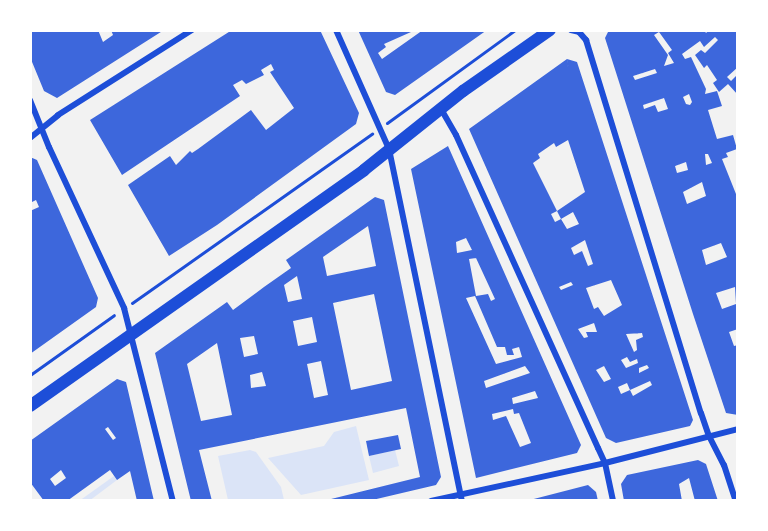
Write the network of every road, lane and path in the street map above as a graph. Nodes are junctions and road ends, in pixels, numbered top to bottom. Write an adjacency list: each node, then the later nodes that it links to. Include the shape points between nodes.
1 (192, 30): 8 (street)
2 (336, 30): 9 (street)
3 (515, 30): 9 (path)
4 (550, 30): 7 (main road)
5 (571, 30): 17 (street, via 586,40)
6 (30, 100): 8 (street)
7 (441, 109): 11 (main road); 18 (street)
8 (41, 128): 10 (street); 12 (street)
9 (380, 128): 11 (street); 12 (path)
10 (30, 138)
11 (389, 149): 13 (main road); 19 (street)
12 (124, 308): 13 (street); 14 (path)
13 (132, 333): 15 (main road); 20 (street)
14 (30, 375)
15 (30, 406)
16 (738, 429): 17 (street)
17 (709, 436): 18 (street); 23 (street)
18 (604, 463): 19 (street); 22 (street)
19 (461, 497): 21 (street)
20 (172, 501)
21 (431, 501)
22 (613, 501)
23 (736, 501)

